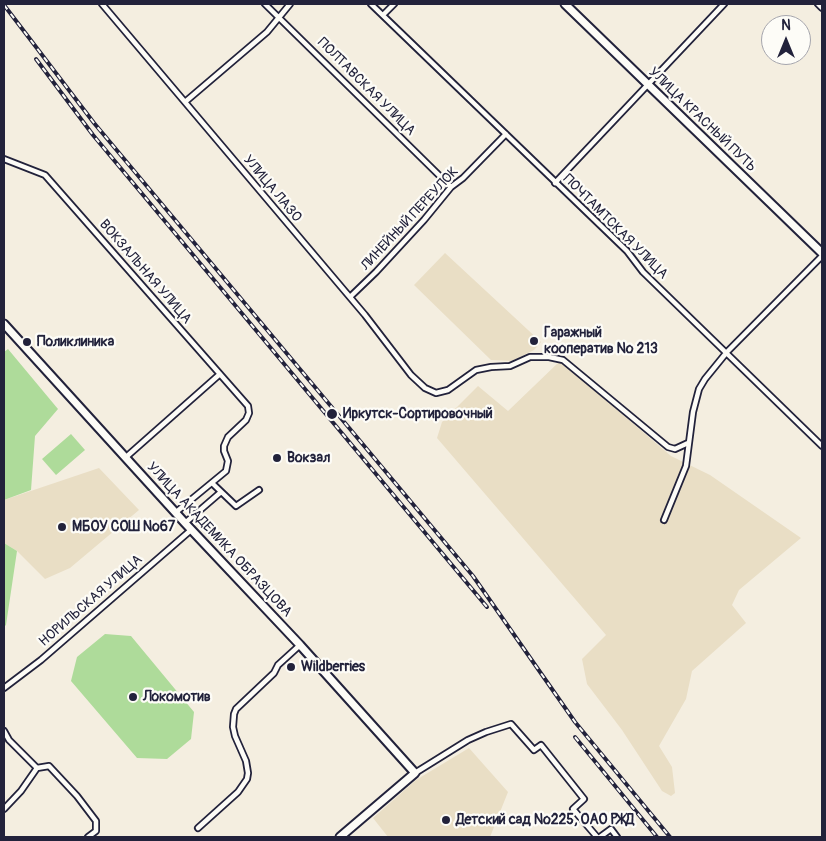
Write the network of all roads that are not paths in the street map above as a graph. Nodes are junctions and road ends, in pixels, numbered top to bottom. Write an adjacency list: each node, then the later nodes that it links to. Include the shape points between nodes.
1 (102, 4): 13 (street, УЛИЦА ЛАЗО)
2 (264, 4): 11 (street, ПОЛТАВСКАЯ УЛИЦА)
3 (290, 4): 11 (street)
4 (371, 4): 10 (street, ПОЧТАМТСКАЯ УЛИЦА)
5 (394, 4): 10 (street)
6 (564, 4): 12 (street, УЛИЦА КРАСНЫЙ ПУТЬ)
7 (724, 4): 12 (street)
8 (818, 4): 9 (street)
9 (822, 8)
10 (383, 16): 14 (street, ПОЧТАМТСКАЯ УЛИЦА)
11 (278, 17): 13 (street, via 267,32); 17 (street, ПОЛТАВСКАЯ УЛИЦА)
12 (647, 84): 16 (street); 18 (street, УЛИЦА КРАСНЫЙ ПУТЬ)
13 (185, 102): 19 (street, УЛИЦА ЛАЗО)
14 (506, 134): 16 (street, ПОЧТАМТСКАЯ УЛИЦА); 17 (street, ЛИНЕЙНЫЙ ПЕРЕУЛОК)
15 (4, 159): 22 (street, ВОКЗАЛЬНАЯ УЛИЦА, via 44,175)
16 (555, 183): 21 (street, ПОЧТАМТСКАЯ УЛИЦА, via 627,250 643,272)
17 (451, 187): 19 (street, ЛИНЕЙНЫЙ ПЕРЕУЛОК)
18 (822, 254): 21 (street)
19 (350, 297): 23 (street, УЛИЦА ЛАЗО, via 410,375 436,393 448,390 476,370 510,366 530,357 549,357 563,360 668,447 675,449)
20 (4, 324): 25 (street, УЛИЦА АКАДЕМИКА ОБРАЗЦОВА)
21 (727, 352): 23 (street, via 699,389); 24 (street, ПОЧТАМТСКАЯ УЛИЦА)
22 (220, 374): 25 (street); 26 (street, ВОКЗАЛЬНАЯ УЛИЦА, via 248,406 249,413 228,437 224,446 228,461 226,472)
23 (688, 443): 30 (street, via 686,466)
24 (821, 443)
25 (125, 458): 29 (street, УЛИЦА АКАДЕМИКА ОБРАЗЦОВА)
26 (212, 483): 28 (street); 29 (street)
27 (259, 490): 28 (street, via 236,506)
28 (221, 492): 31 (street)
29 (175, 513): 31 (street, УЛИЦА АКАДЕМИКА ОБРАЗЦОВА)
30 (664, 520)
31 (185, 524): 32 (street, УЛИЦА АКАДЕМИКА ОБРАЗЦОВА)
32 (191, 530): 33 (street, УЛИЦА АКАДЕМИКА ОБРАЗЦОВА); 34 (street, НОРИЛЬСКАЯ УЛИЦА)
33 (300, 645): 37 (street, УЛИЦА АКАДЕМИКА ОБРАЗЦОВА); 39 (street, via 236,709 233,727 246,761 247,779 238,792)
34 (4, 688)
35 (4, 731): 36 (street)
36 (37, 768): 38 (street); 40 (street, via 49,766 82,802 96,821 96,831)
37 (416, 773): 41 (street); 42 (street, via 468,740 511,724 534,750 541,745 584,799 573,809)
38 (4, 808)
39 (198, 828)
40 (88, 837)
41 (340, 837)
42 (598, 837): 43 (street, via 610,829)
43 (617, 837)

